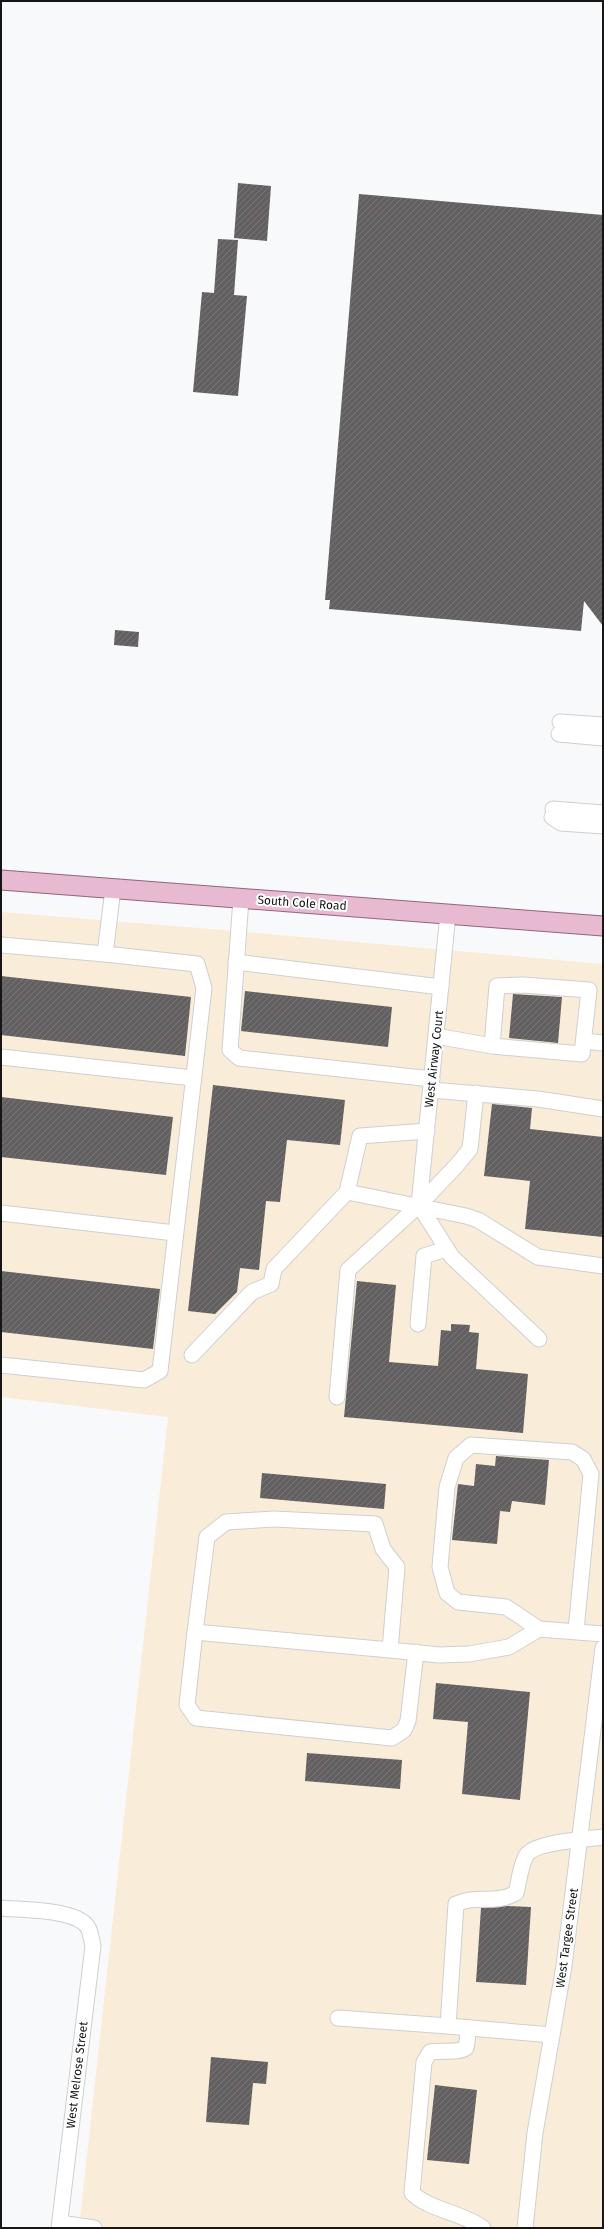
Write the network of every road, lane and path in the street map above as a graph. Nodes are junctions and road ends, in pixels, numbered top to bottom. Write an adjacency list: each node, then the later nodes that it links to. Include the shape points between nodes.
1 (603, 725): 2 (street, via 559,728)
2 (603, 738)
3 (603, 813): 4 (street, via 553,813 561,823)
4 (603, 826)
5 (1, 880): 6 (main road, South Cole Road)
6 (113, 889): 7 (main road, South Cole Road); 11 (street)
7 (241, 899): 8 (main road, South Cole Road); 12 (street)
8 (448, 914): 9 (main road, South Cole Road); 13 (street, West Airway Court)
9 (603, 926)
10 (1, 945): 11 (street)
11 (105, 954): 20 (street, via 197,964 204,988)
12 (236, 962): 13 (street); 21 (street, via 230,1050 239,1058)
13 (441, 987): 15 (street, West Airway Court)
14 (596, 990): 16 (street); 18 (street, via 523,985 497,986)
15 (436, 1036): 18 (street); 21 (street, West Airway Court)
16 (584, 1041): 17 (street); 18 (street, via 582,1054)
17 (603, 1042)
18 (492, 1046)
19 (1, 1057): 20 (street)
20 (192, 1078): 28 (street)
21 (431, 1085): 22 (street); 24 (street, West Airway Court)
22 (476, 1093): 23 (street); 26 (street, via 470,1149)
23 (603, 1109)
24 (426, 1131): 25 (street, via 360,1136); 26 (street, West Airway Court)
25 (347, 1192): 26 (street); 33 (street, via 274,1269 271,1284 252,1292)
26 (419, 1205): 29 (street); 30 (street, via 478,1220 538,1257); 35 (street, via 348,1270)
27 (1, 1213): 28 (street)
28 (175, 1233): 34 (street, via 160,1371 144,1380)
29 (446, 1249): 31 (street, via 424,1256); 32 (street)
30 (603, 1266)
31 (418, 1324)
32 (539, 1339)
33 (192, 1355)
34 (1, 1365)
35 (336, 1397)
36 (539, 1629): 38 (street); 38 (street, via 506,1607 458,1602 446,1593 440,1567 447,1487 456,1458 471,1445 572,1452 583,1459 591,1474); 42 (street, via 509,1647 469,1654)
37 (194, 1632): 41 (street); 41 (street, via 206,1537 226,1522 274,1519 375,1524 383,1548 397,1567); 42 (street, via 187,1705 196,1718 392,1738 404,1730 408,1721)
38 (576, 1632): 39 (street)
39 (603, 1634)
40 (603, 1648): 44 (street, West Targee Street)
41 (390, 1650): 42 (street)
42 (416, 1652)
43 (603, 1837): 44 (street)
44 (581, 1840): 47 (street, via 533,1849 526,1856 516,1893 504,1900 466,1899 456,1904); 49 (street, West Targee Street)
45 (1, 1908): 50 (street, West Melrose Street, via 63,1914 84,1923 91,1934 93,1946)
46 (338, 2018): 47 (street)
47 (448, 2026): 48 (street)
48 (469, 2028): 49 (street); 52 (street, via 466,2048 460,2051 430,2052 424,2062 412,2193 421,2202)
49 (552, 2035): 53 (street, West Targee Street, via 535,2133)
50 (60, 2226): 51 (street)
51 (94, 2228)
52 (483, 2228)
53 (525, 2228)

